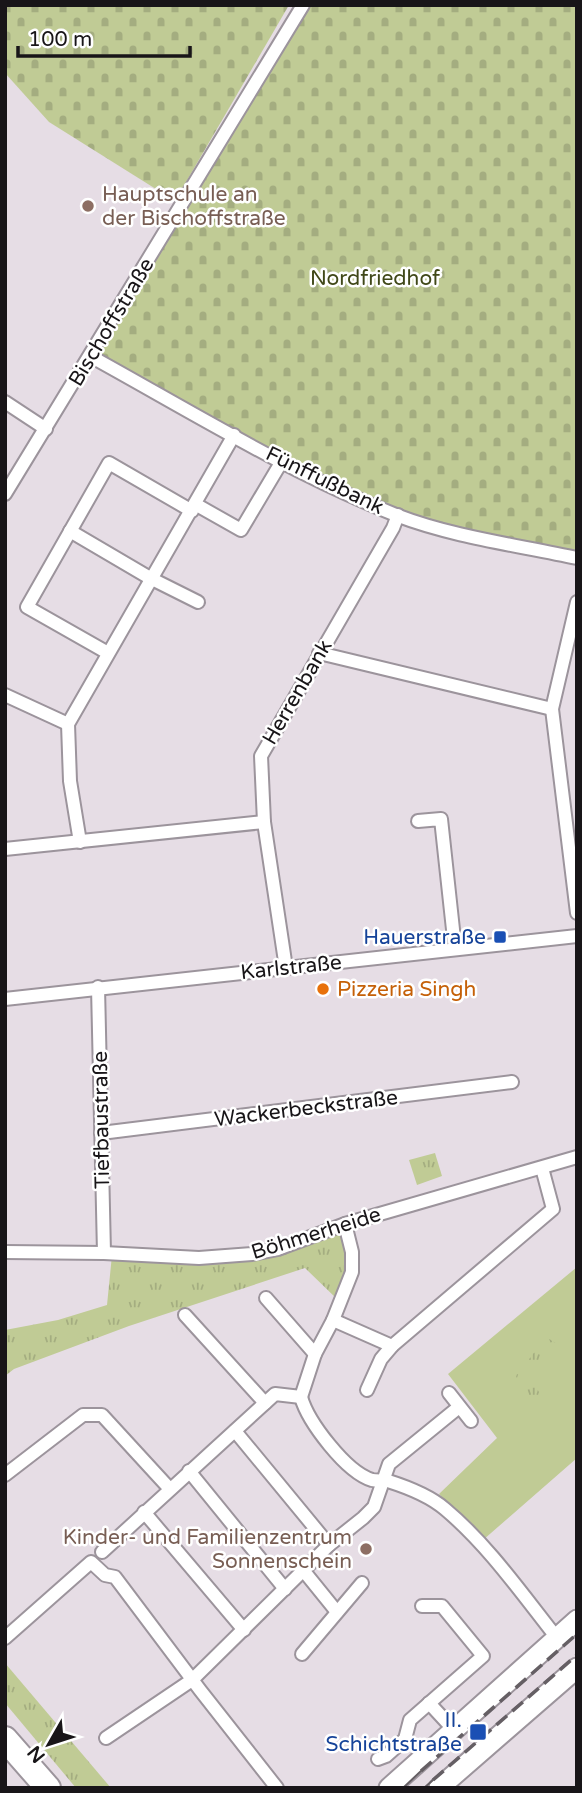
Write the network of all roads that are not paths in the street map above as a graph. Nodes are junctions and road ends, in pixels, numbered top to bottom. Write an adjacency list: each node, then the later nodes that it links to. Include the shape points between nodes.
1 (303, 5): 2 (street, Bischoffstraße)
2 (90, 356): 4 (street, Bischoffstraße); 5 (street, Fünffußbank)
3 (5, 401): 4 (street)
4 (47, 429): 7 (street, Bischoffstraße)
5 (234, 435): 6 (street, Fünffußbank); 8 (street)
6 (282, 461): 8 (street, via 241,530); 9 (street, Fünffußbank)
7 (5, 494)
8 (194, 507): 10 (street, via 109,463); 12 (street)
9 (398, 516): 11 (street, Fünffußbank); 16 (street, Herrenbank)
10 (70, 531): 12 (street); 15 (street, via 27,607)
11 (577, 558)
12 (150, 578): 13 (street); 15 (street)
13 (198, 601)
14 (577, 602): 18 (street)
15 (108, 653): 19 (street)
16 (319, 653): 18 (street); 21 (street, Herrenbank, via 261,756)
17 (5, 695): 19 (street)
18 (552, 709): 24 (street)
19 (68, 724): 22 (street, via 70,781)
20 (418, 821): 26 (street, via 441,819)
21 (264, 822): 22 (street); 27 (street, Herrenbank)
22 (80, 842): 23 (street)
23 (5, 849)
24 (577, 914)
25 (577, 936): 26 (street, Karlstraße)
26 (455, 948): 27 (street, Karlstraße)
27 (286, 968): 28 (street, Karlstraße)
28 (99, 987): 29 (street, Karlstraße); 31 (street, Tiefbaustraße)
29 (5, 999)
30 (512, 1082): 31 (street, Wackerbeckstraße)
31 (101, 1133): 36 (street, Tiefbaustraße)
32 (577, 1157): 33 (street, Böhmerheide)
33 (542, 1168): 34 (street, Böhmerheide); 40 (street, via 553,1209)
34 (345, 1224): 36 (street, Böhmerheide, via 252,1254 199,1258); 39 (street, via 352,1272)
35 (5, 1252): 36 (street, Böhmerheide)
36 (104, 1253)
37 (266, 1298): 41 (street)
38 (185, 1315): 45 (street)
39 (333, 1320): 40 (street); 41 (street)
40 (392, 1346): 42 (street)
41 (315, 1354): 44 (street)
42 (368, 1390)
43 (449, 1394): 46 (street)
44 (301, 1397): 45 (street, via 275,1394); 51 (street, via 304,1409 337,1454 373,1480)
45 (265, 1403): 48 (street)
46 (459, 1407): 47 (street); 51 (street, via 389,1464)
47 (471, 1421)
48 (235, 1431): 49 (street); 54 (street)
49 (189, 1471): 52 (street); 58 (street)
50 (5, 1475): 52 (street, via 83,1415 103,1415)
51 (385, 1480): 54 (street, via 374,1507); 64 (street, via 431,1499 454,1516)
52 (170, 1488): 53 (street)
53 (144, 1512): 55 (street); 62 (street)
54 (329, 1545): 56 (street)
55 (102, 1552)
56 (303, 1570): 58 (street); 60 (street)
57 (362, 1583): 60 (street)
58 (285, 1589): 62 (street)
59 (422, 1606): 68 (street, via 442,1606 483,1656)
60 (337, 1612): 65 (street)
61 (577, 1620): 64 (main road)
62 (244, 1630): 67 (street)
63 (5, 1638): 67 (street, via 91,1562 105,1575 116,1577)
64 (557, 1638): 69 (main road)
65 (302, 1654)
66 (577, 1668): 78 (main road)
67 (192, 1680): 70 (street); 76 (street)
68 (429, 1703): 69 (street); 73 (street, via 410,1720 405,1739)
69 (453, 1729): 77 (main road)
70 (106, 1738)
71 (5, 1739): 75 (highway)
72 (5, 1759): 74 (highway)
73 (378, 1759)
74 (33, 1788)
75 (48, 1788)
76 (277, 1788)
77 (388, 1788)
78 (439, 1788)

